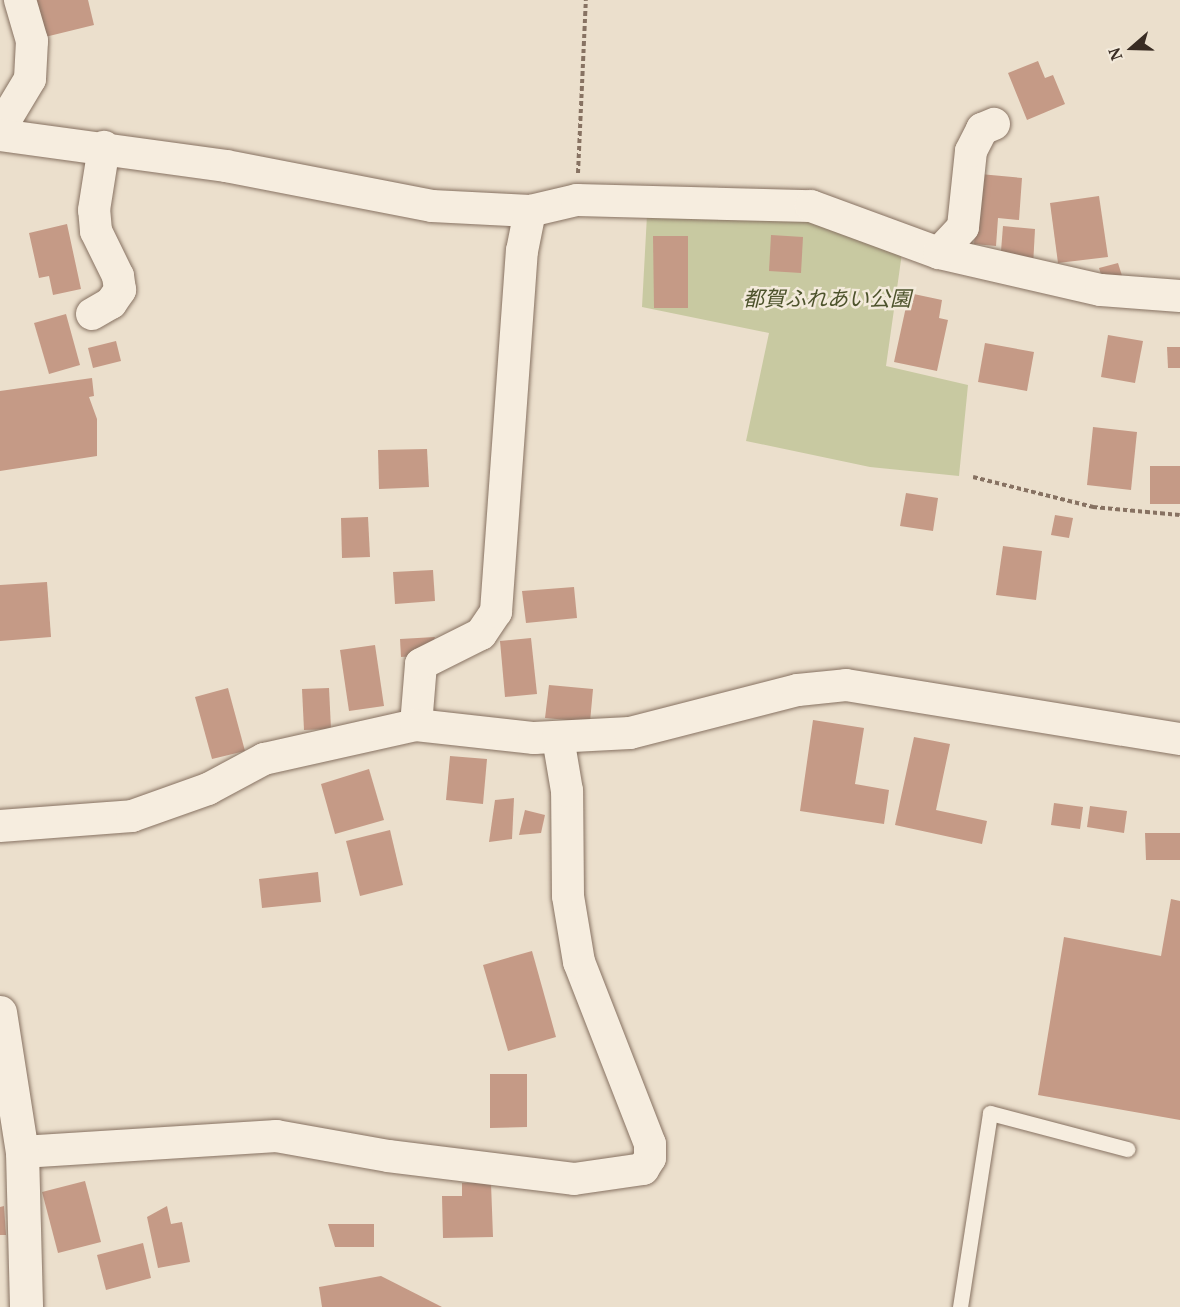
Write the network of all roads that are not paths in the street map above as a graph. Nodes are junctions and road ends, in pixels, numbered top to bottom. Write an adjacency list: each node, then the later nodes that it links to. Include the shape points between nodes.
1 (20, 0): 3 (street, via 32,41 30,79)
2 (994, 124): 7 (street, via 982,129 970,151 963,227)
3 (0, 129)
4 (0, 135): 5 (street)
5 (104, 147): 6 (street, via 432,206); 9 (street, via 94,210 96,231 118,276 120,290 111,303)
6 (530, 212): 7 (street, via 576,200 810,206); 10 (street, via 522,251 496,612 481,634 421,664)
7 (939, 254): 8 (street, via 1101,290)
8 (1180, 296)
9 (92, 314)
10 (416, 724): 11 (street); 13 (street, via 264,759 208,789 132,816)
11 (558, 738): 12 (street, via 630,733 798,690 846,685); 16 (street, via 567,791 568,896 579,962 650,1144 650,1158 643,1169 574,1179 388,1156 276,1136)
12 (1180, 738)
13 (0, 826)
14 (0, 1012): 16 (street)
15 (1127, 1149): 18 (lane, via 990,1113)
16 (22, 1152): 17 (street)
17 (26, 1307)
18 (960, 1307)

